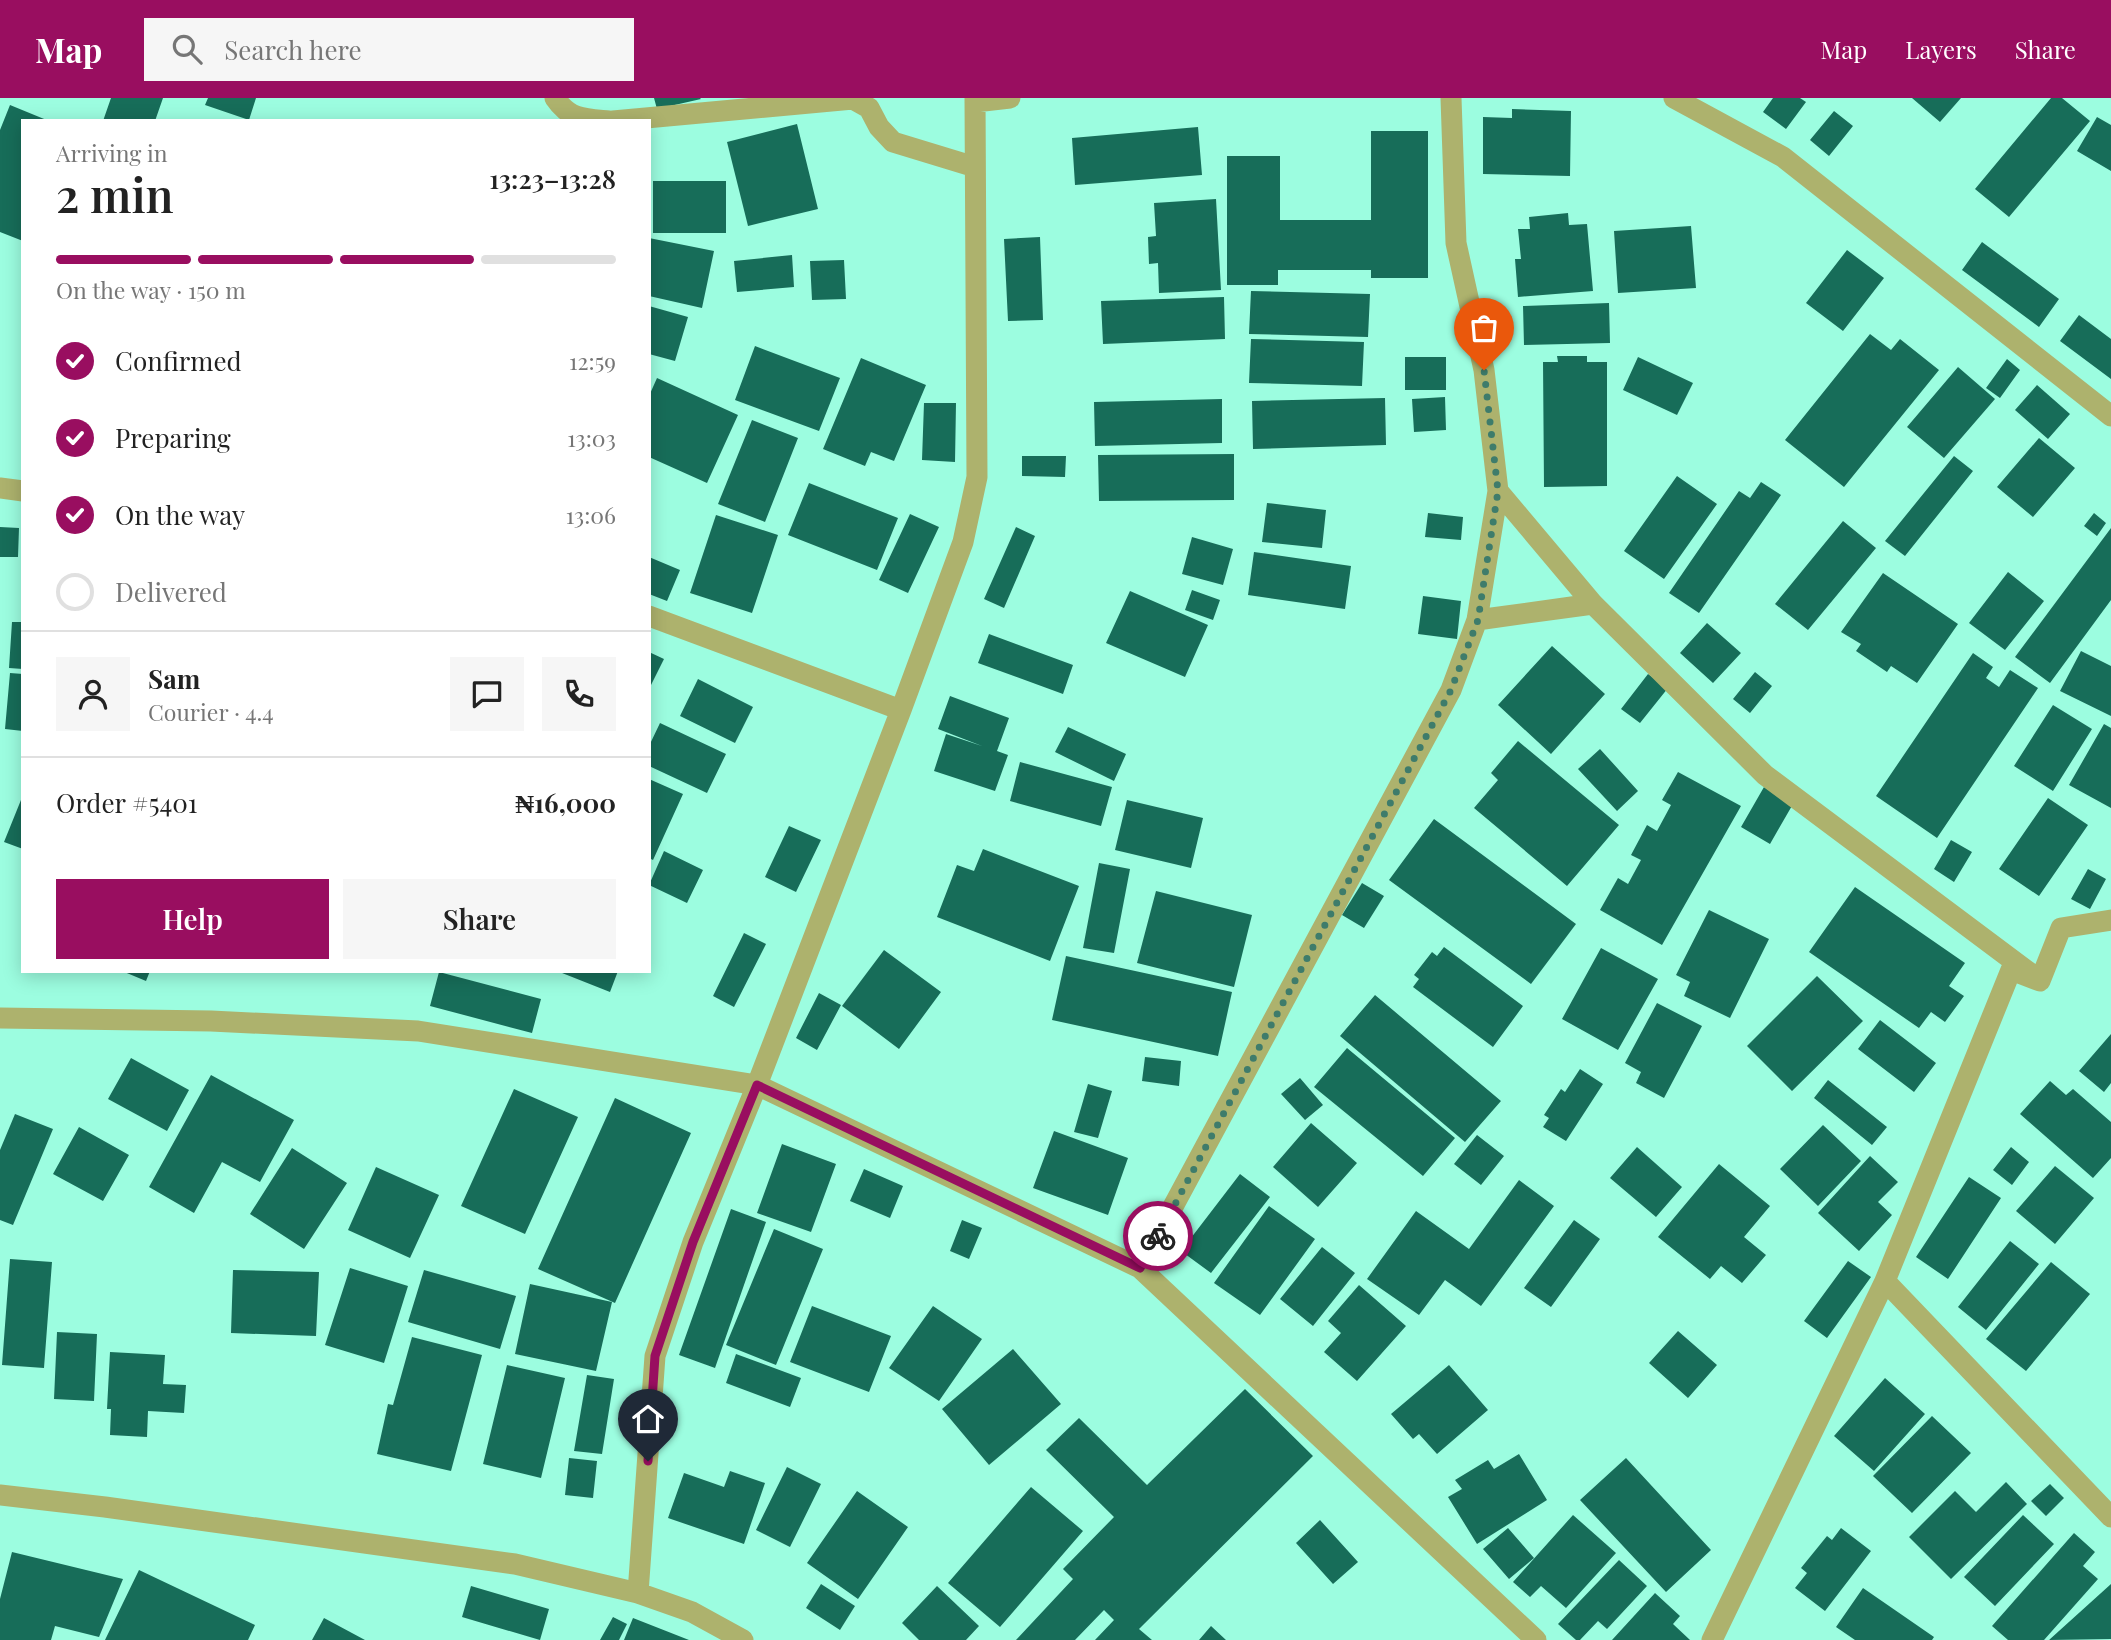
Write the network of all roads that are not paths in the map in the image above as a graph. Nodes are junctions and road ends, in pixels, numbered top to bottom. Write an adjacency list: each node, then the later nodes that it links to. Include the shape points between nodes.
1 (555, 98): 6 (street, via 563,109)
2 (1010, 98): 5 (street)
3 (1451, 98): 12 (street, via 1456,243 1484,370)
4 (1674, 98): 9 (street, via 1783,157)
5 (975, 100): 8 (street)
6 (581, 119)
7 (633, 119): 8 (street, via 853,99 869,108 893,142)
8 (975, 167): 16 (street, via 977,477 963,542)
9 (2111, 416)
10 (0, 488): 11 (street)
11 (21, 491)
12 (1498, 491): 13 (street); 15 (street)
13 (1593, 604): 15 (street); 18 (street, via 1765,775)
14 (651, 617): 16 (street)
15 (1478, 620): 21 (street, via 1451,690)
16 (901, 710): 20 (street)
17 (2111, 920): 18 (street, via 2061,928)
18 (2040, 981): 22 (street, via 2011,970)
19 (0, 1018): 20 (street, via 211,1021 418,1031)
20 (757, 1085): 21 (street); 25 (street, via 693,1242 655,1356)
21 (1140, 1268): 27 (street)
22 (1885, 1281): 24 (street); 28 (street)
23 (0, 1495): 25 (street, via 515,1564)
24 (2111, 1517)
25 (638, 1593): 26 (street, via 692,1612)
26 (743, 1640)
27 (1536, 1640)
28 (1712, 1640)

